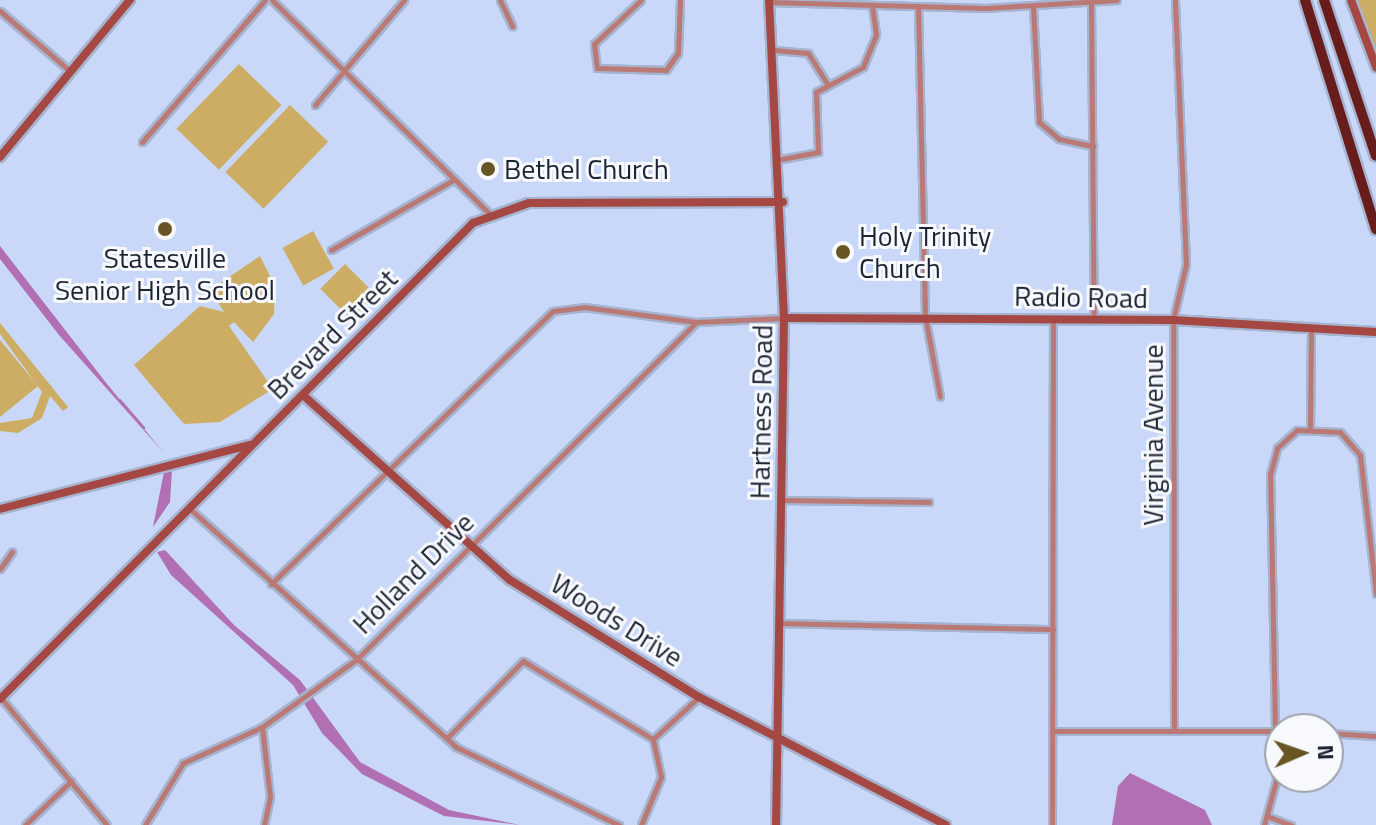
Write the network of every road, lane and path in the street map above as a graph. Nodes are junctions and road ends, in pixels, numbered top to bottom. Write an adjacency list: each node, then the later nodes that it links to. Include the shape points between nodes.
1 (130, 0): 25 (street)
2 (265, 0): 28 (street)
3 (272, 0): 24 (street)
4 (404, 0): 24 (street)
5 (500, 0): 21 (street)
6 (641, 0): 7 (street, via 594,44 597,68 666,70 678,53)
7 (680, 0)
8 (1117, 0): 17 (street)
9 (1175, 0): 42 (street, Virginia Avenue, via 1186,264)
10 (1305, 0): 36 (highway)
11 (1324, 0): 30 (highway)
12 (1351, 0): 23 (street)
13 (769, 1): 16 (street); 22 (street, Hartness Road)
14 (887, 3): 16 (street); 18 (street)
15 (1069, 3): 17 (street); 19 (street)
16 (872, 5): 26 (street, via 876,34 863,67)
17 (1091, 5): 29 (street)
18 (918, 6): 19 (street); 38 (street)
19 (1033, 7): 29 (street, via 1039,122 1059,139)
20 (0, 11): 25 (street)
21 (512, 26)
22 (774, 50): 26 (street, via 808,53); 32 (street, Hartness Road)
23 (1376, 67)
24 (345, 71): 27 (street); 33 (street)
25 (71, 72): 31 (street)
26 (827, 83): 32 (street, via 816,92 817,155)
27 (315, 105)
28 (142, 142)
29 (1093, 146): 41 (street)
30 (1376, 156)
31 (0, 157)
32 (782, 159): 34 (street, Hartness Road)
33 (453, 180): 35 (street); 37 (street)
34 (783, 202): 35 (street, via 550,203); 39 (street, Hartness Road)
35 (489, 213): 46 (street, Brevard Street)
36 (1376, 229)
37 (331, 250)
38 (925, 316): 39 (street, Radio Road); 40 (street, Radio Road); 47 (street)
39 (784, 318): 43 (street); 51 (street, Hartness Road)
40 (1053, 318): 41 (street, Radio Road); 61 (street)
41 (1094, 319): 42 (street, Radio Road)
42 (1173, 320): 44 (street, Radio Road); 67 (street, Virginia Avenue)
43 (696, 322): 50 (street, via 584,307 553,311); 55 (street, Holland Drive)
44 (1311, 327): 45 (street, Radio Road); 48 (street)
45 (1376, 332)
46 (304, 396): 49 (street, Brevard Street); 50 (street, Woods Drive)
47 (940, 397)
48 (1310, 427): 59 (street, via 1340,432 1360,455); 65 (street, via 1286,438 1272,461)
49 (251, 445): 53 (street, Brevard Street); 54 (street)
50 (384, 473): 55 (street, Woods Drive); 58 (street)
51 (781, 500): 52 (street); 60 (street, Hartness Road)
52 (929, 502)
53 (188, 507): 58 (street); 64 (street, Brevard Street)
54 (0, 509)
55 (467, 546): 62 (street, Holland Drive); 63 (street, Woods Drive)
56 (12, 552): 57 (street)
57 (0, 569)
58 (271, 584): 62 (street)
59 (1376, 594)
60 (780, 623): 61 (street); 74 (street, Hartness Road)
61 (1053, 629): 68 (street)
62 (357, 659): 66 (street, Holland Drive); 72 (street)
63 (699, 697): 73 (street); 74 (street, Woods Drive)
64 (1, 698): 75 (street)
65 (1278, 713)
66 (262, 727): 80 (street, Holland Drive, via 183,763); 81 (street, via 270,797)
67 (1174, 729): 68 (street); 69 (street)
68 (1052, 731): 86 (street)
69 (1264, 731)
70 (1344, 734): 71 (street)
71 (1376, 736)
72 (447, 738): 73 (street, via 523,661); 82 (street, via 488,767)
73 (653, 739): 83 (street, via 661,777)
74 (778, 740): 84 (street, Hartness Road); 85 (street, Woods Drive)
75 (71, 781): 78 (street); 79 (street)
76 (1273, 793): 77 (street)
77 (1267, 816): 87 (street); 88 (street)
78 (25, 825)
79 (107, 825)
80 (145, 825)
81 (264, 825)
82 (619, 825)
83 (641, 825)
84 (776, 825)
85 (946, 825)
86 (1052, 825)
87 (1264, 825)
88 (1291, 825)

